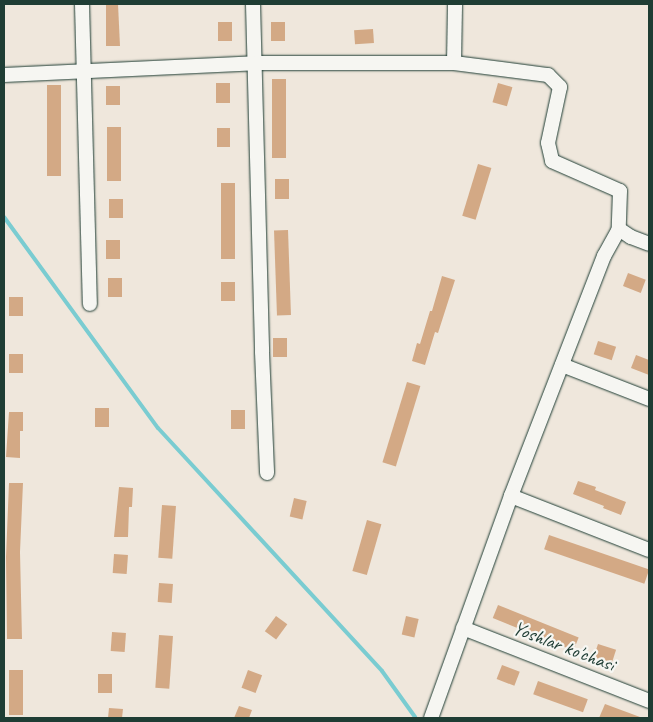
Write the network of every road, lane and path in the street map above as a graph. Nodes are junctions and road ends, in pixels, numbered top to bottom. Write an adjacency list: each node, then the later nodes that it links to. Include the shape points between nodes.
1 (82, 4): 6 (street)
2 (253, 4): 4 (street)
3 (455, 4): 5 (street)
4 (255, 63): 5 (street); 6 (street); 13 (street)
5 (454, 64): 8 (street, via 548,75 560,87 548,143 552,161 620,191)
6 (83, 71): 7 (street); 10 (street)
7 (4, 75)
8 (619, 229): 9 (street); 11 (street, via 604,256)
9 (649, 244)
10 (90, 304)
11 (562, 365): 12 (street); 14 (street)
12 (649, 398)
13 (267, 473)
14 (511, 496): 15 (street); 16 (street)
15 (649, 550)
16 (463, 628): 17 (street, Yoshlar ko'chasi); 18 (street)
17 (649, 701)
18 (434, 716)

